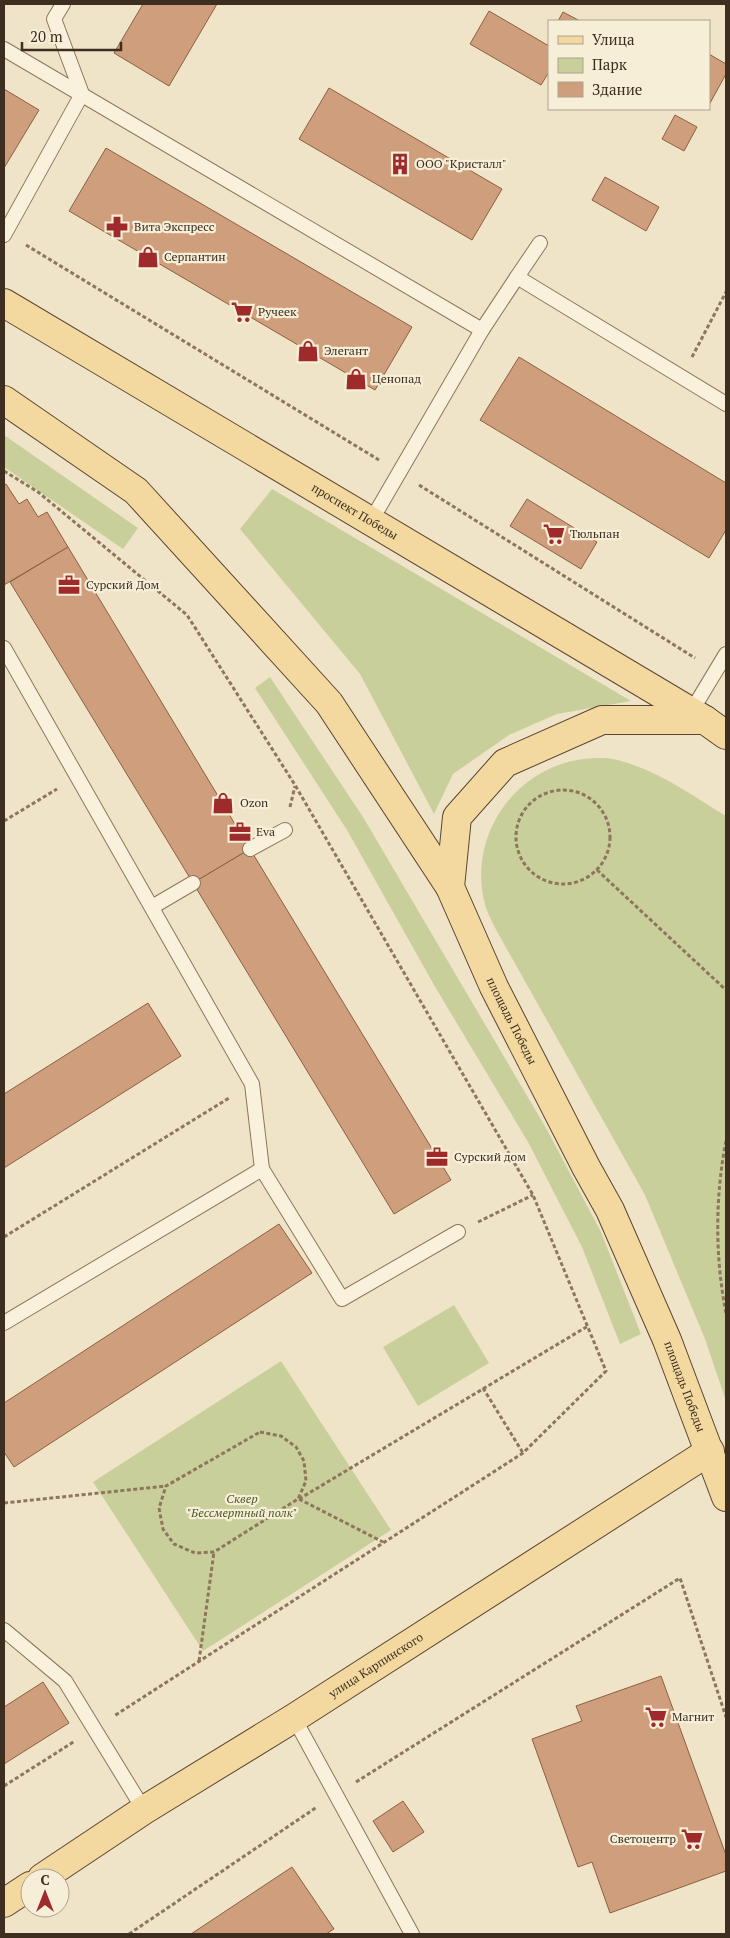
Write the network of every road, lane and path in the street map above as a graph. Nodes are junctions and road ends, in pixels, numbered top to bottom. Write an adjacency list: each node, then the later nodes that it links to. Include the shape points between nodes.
1 (63, 4): 3 (lane, via 54,19)
2 (4, 49): 3 (lane)
3 (82, 94): 4 (lane); 9 (lane)
4 (5, 234): 14 (path)
5 (540, 243): 6 (lane)
6 (517, 278): 9 (lane); 10 (lane)
7 (726, 292): 10 (path)
8 (4, 303): 15 (main road, проспект Победы)
9 (482, 330): 14 (lane)
10 (682, 377): 12 (lane)
11 (4, 400): 26 (main road, via 136,491 329,703)
12 (726, 404)
13 (4, 471): 32 (path, via 38,492 187,615 295,785)
14 (399, 472): 15 (lane); 18 (path)
15 (371, 521): 19 (main road, проспект Победы)
16 (4, 648): 20 (lane)
17 (726, 654): 18 (lane)
18 (716, 671): 19 (lane)
19 (707, 722): 26 (main road, площадь Победы, via 602,720 505,763 457,816)
20 (77, 776): 21 (path); 27 (lane)
21 (4, 821)
22 (285, 830): 23 (lane)
23 (250, 849)
24 (597, 870): 24 (path, via 607,854 610,836 606,818 595,803 580,794 562,790 544,794 529,804 519,820 516,838 520,856 531,871 546,881 564,884 582,880); 28 (path)
25 (194, 883): 27 (lane)
26 (450, 887): 39 (main road, площадь Победы, via 494,988 610,1210 667,1340)
27 (152, 907): 29 (lane)
28 (726, 990)
29 (252, 1084): 31 (lane); 34 (path)
30 (726, 1141): 35 (path, via 720,1184 719,1241)
31 (262, 1169): 33 (lane, via 342,1299); 36 (lane)
32 (533, 1194): 33 (path); 37 (path)
33 (458, 1232)
34 (4, 1237)
35 (726, 1313)
36 (4, 1323)
37 (588, 1326): 38 (path); 40 (path, via 606,1371)
38 (482, 1388): 40 (path); 43 (path)
39 (710, 1451): 42 (main road, площадь Победы); 50 (main road, улица Карпинского)
40 (523, 1453): 45 (path)
41 (166, 1486): 43 (path, via 260,1432 281,1436 296,1446 304,1461 306,1481); 44 (path); 46 (path, via 159,1508 163,1529 174,1544 195,1553)
42 (726, 1497)
43 (298, 1499): 45 (path); 46 (path)
44 (4, 1503)
45 (383, 1542): 48 (path)
46 (214, 1552): 48 (path)
47 (4, 1630): 51 (lane, via 65,1681)
48 (199, 1661): 51 (path)
49 (726, 1717): 53 (path, via 680,1578)
50 (294, 1718): 53 (lane); 54 (main road, улица Карпинского)
51 (93, 1729): 52 (path); 54 (lane)
52 (4, 1786)
53 (336, 1794): 58 (path); 59 (lane)
54 (144, 1810): 55 (main road, улица Карпинского)
55 (57, 1868)
56 (20, 1893): 57 (main road)
57 (4, 1903)
58 (129, 1934)
59 (412, 1934)

